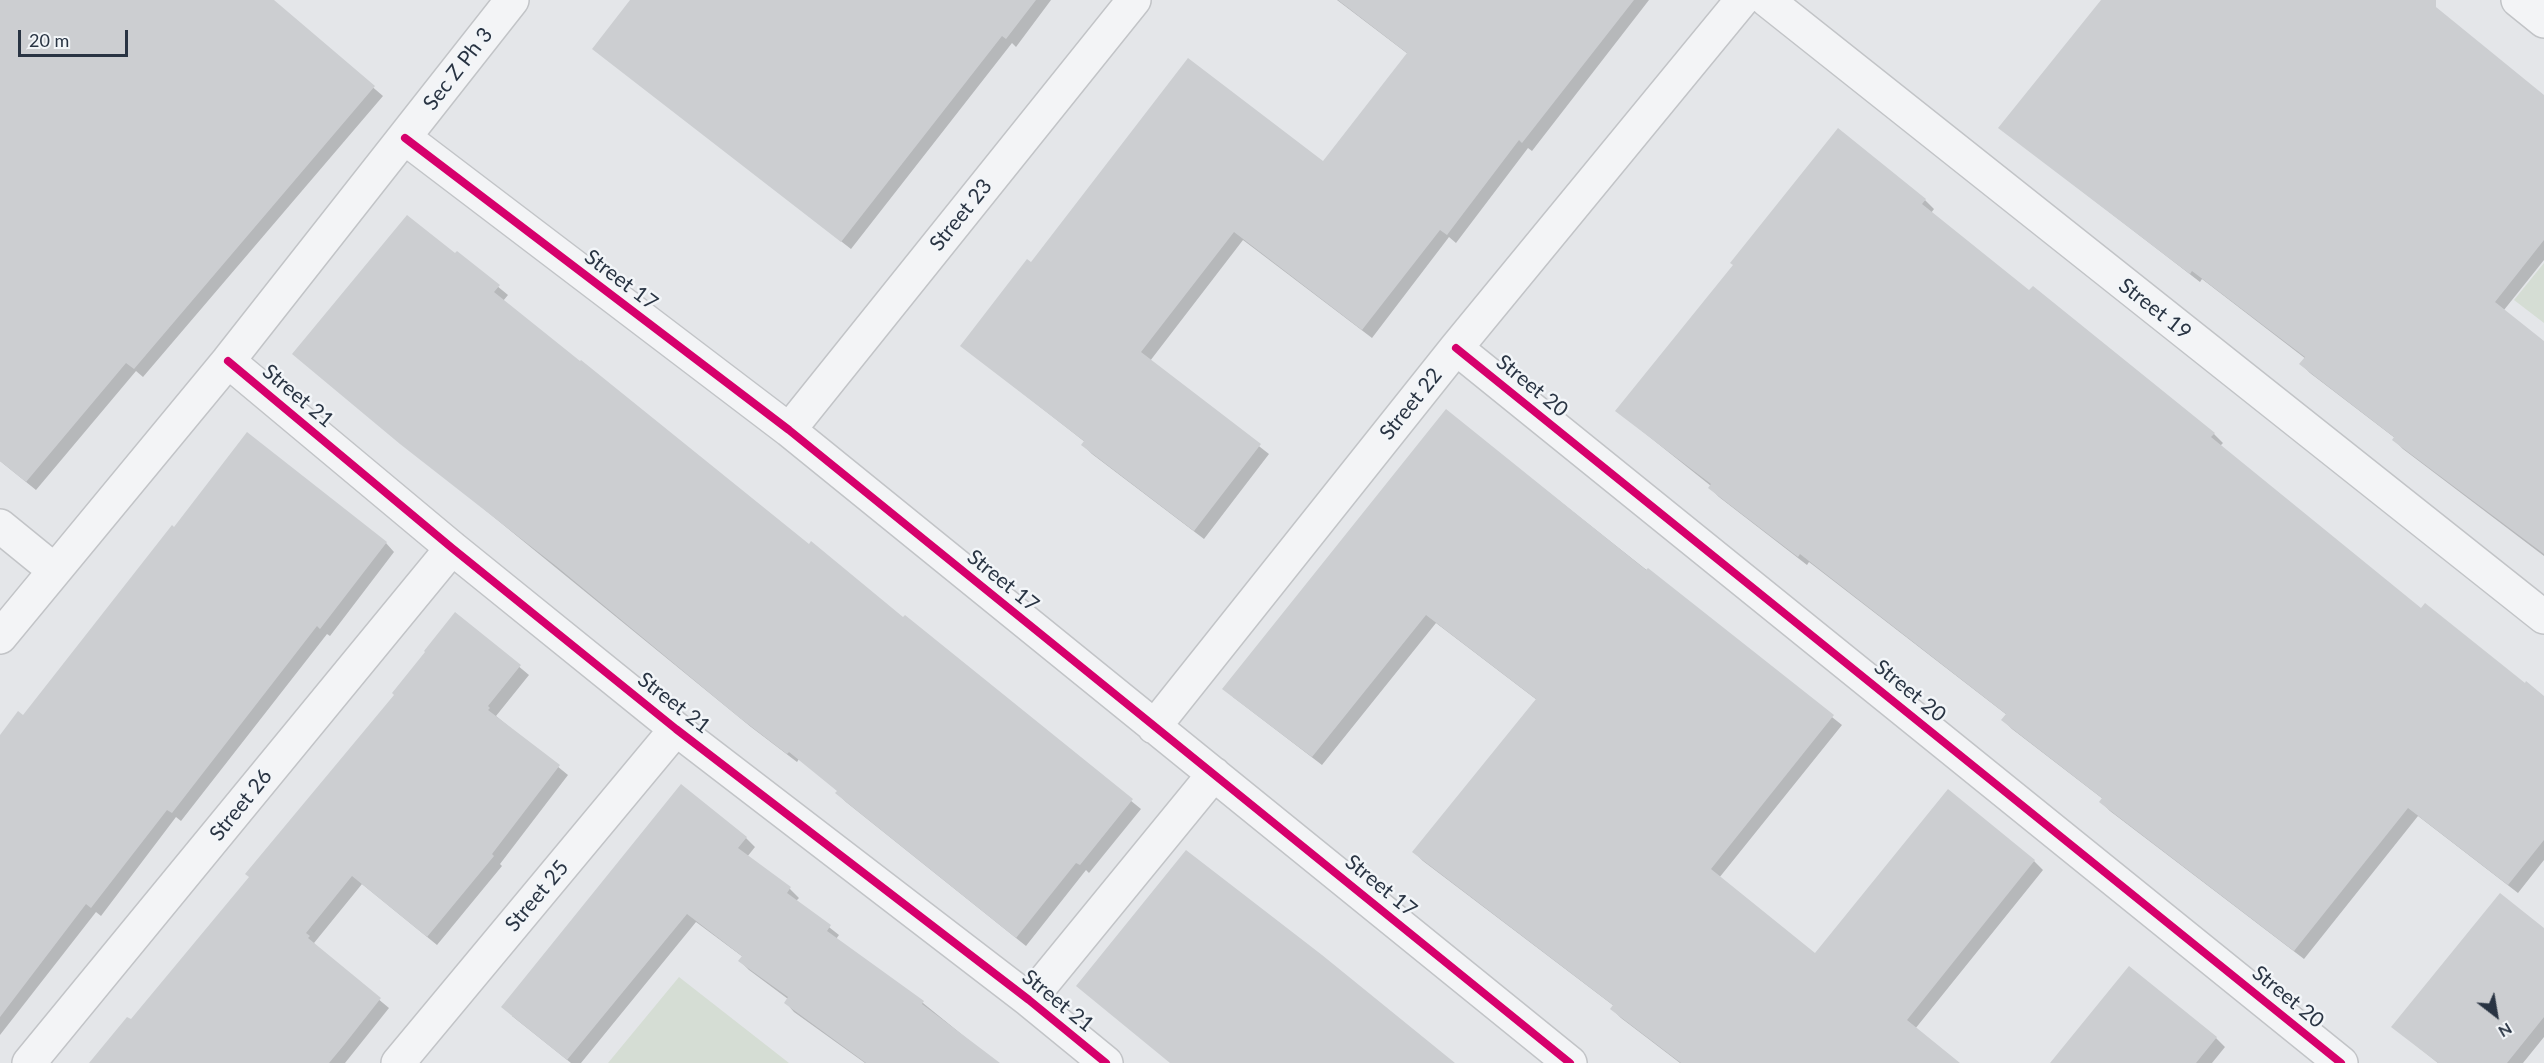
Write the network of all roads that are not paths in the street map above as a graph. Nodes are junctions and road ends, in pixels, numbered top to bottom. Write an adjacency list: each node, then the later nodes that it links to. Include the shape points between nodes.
1 (512, 0): 7 (street, Sec Z Ph 3)
2 (1134, 0): 10 (street, Street 23)
3 (1742, 0): 8 (street, Street 22)
4 (1767, 0): 14 (street, Street 19)
5 (2518, 0): 6 (street)
6 (2544, 21)
7 (405, 138): 9 (street, Sec Z Ph 3); 10 (street, Street 17)
8 (1456, 348): 16 (street, Street 22); 24 (street, Street 20)
9 (228, 362): 12 (street, Street 21); 13 (street, Sec Z Ph 3)
10 (789, 430): 16 (street, Street 17)
11 (0, 526): 13 (street)
12 (452, 548): 17 (street, Street 21); 20 (street, Street 26)
13 (54, 570): 15 (street, Sec Z Ph 3)
14 (2544, 617)
15 (0, 637)
16 (1154, 727): 18 (street, Street 17)
17 (676, 729): 19 (street, Street 21); 21 (street, Street 25)
18 (1214, 774): 19 (street); 23 (street, Street 17)
19 (1029, 1000): 22 (street, Street 21)
20 (29, 1063)
21 (399, 1063)
22 (1106, 1063)
23 (1570, 1063)
24 (2341, 1063)

